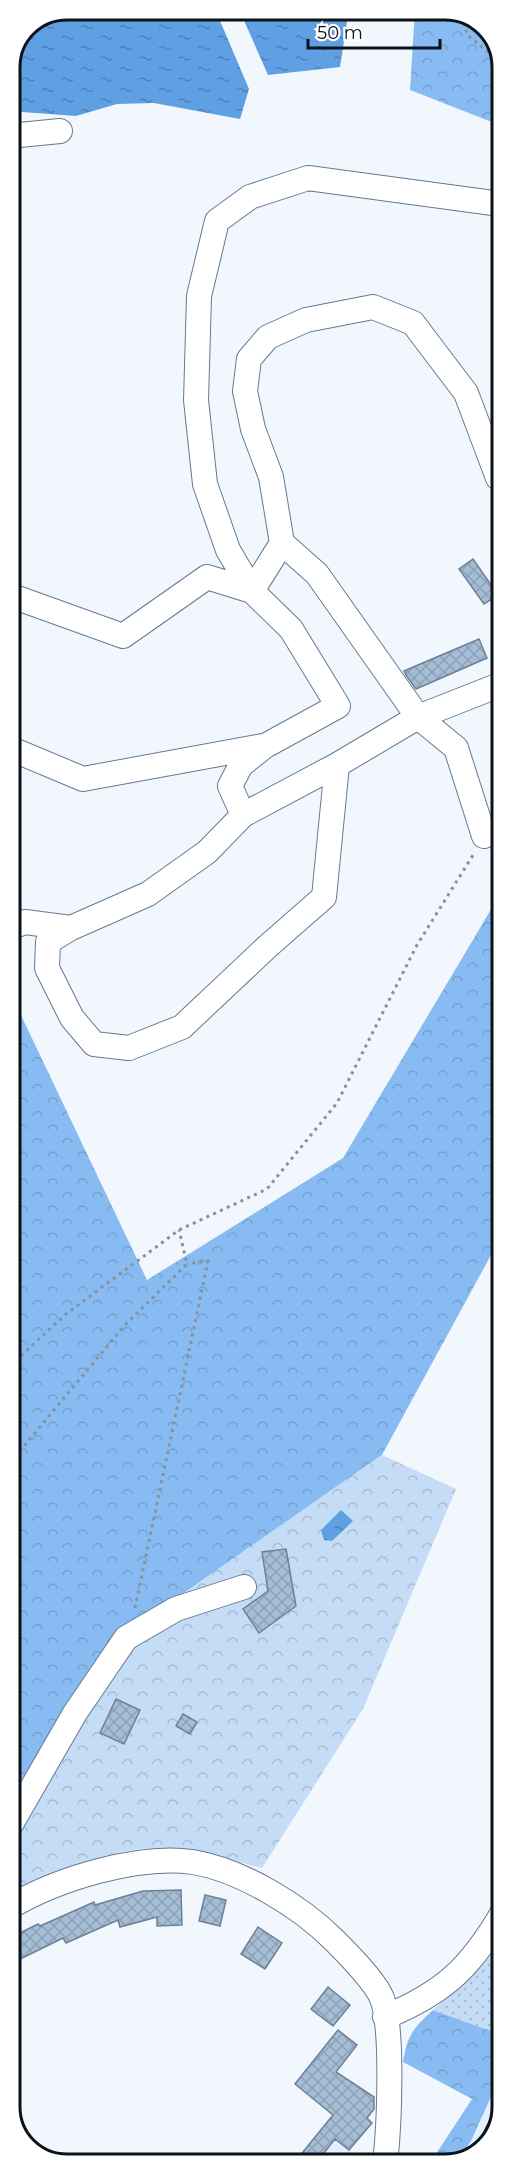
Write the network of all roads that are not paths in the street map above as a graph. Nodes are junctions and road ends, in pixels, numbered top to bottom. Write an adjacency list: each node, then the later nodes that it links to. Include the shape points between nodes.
1 (60, 131): 2 (street)
2 (20, 135)
3 (492, 203): 6 (street, via 308,178 250,197 217,222 199,296 197,411 204,484 228,550)
4 (492, 462): 5 (street, via 466,393 413,323 373,307 306,320 268,337 249,359 245,391 253,429 271,477)
5 (282, 543): 6 (street); 9 (street, via 317,574)
6 (252, 591): 7 (street, via 207,577 123,636); 10 (street, via 291,629 338,706)
7 (20, 599)
8 (492, 688): 9 (street)
9 (418, 717): 12 (street); 14 (street, via 456,748)
10 (265, 746): 11 (street, via 83,779); 13 (street, via 241,765 230,786)
11 (20, 753)
12 (337, 765): 13 (street); 16 (street, via 324,897 182,1027 129,1048 93,1044 72,1018 47,968 48,942)
13 (243, 815): 16 (street, via 207,852 148,894)
14 (484, 836)
15 (20, 924): 16 (street)
16 (71, 928)
17 (244, 1587): 18 (street, via 176,1609 126,1638 75,1713)
18 (20, 1809)
19 (20, 1903): 21 (street, via 84,1875 146,1861 193,1862 222,1871 282,1899 316,1922 349,1955 381,1996)
20 (492, 1931): 21 (street, via 483,1947 454,1977 421,2002)
21 (385, 2017): 22 (street)
22 (386, 2154)

